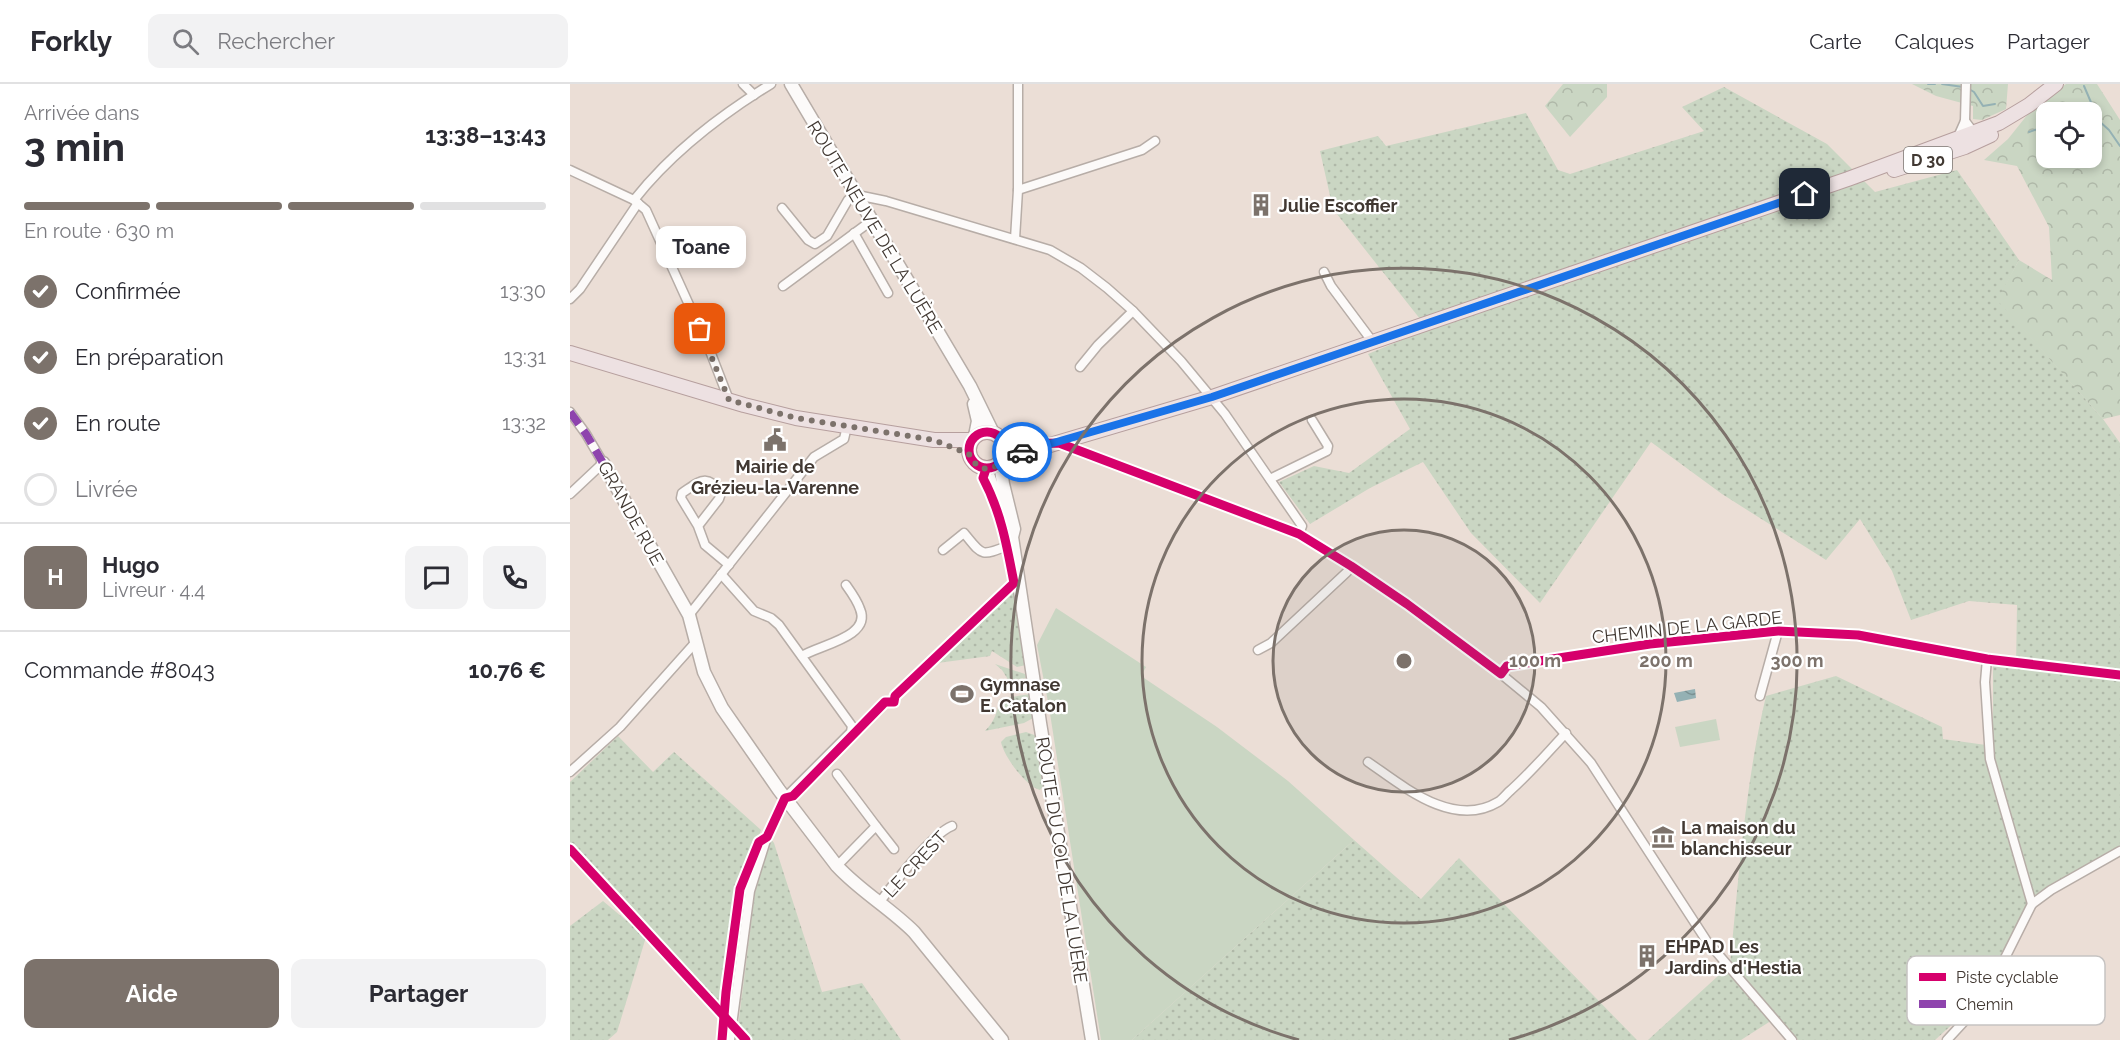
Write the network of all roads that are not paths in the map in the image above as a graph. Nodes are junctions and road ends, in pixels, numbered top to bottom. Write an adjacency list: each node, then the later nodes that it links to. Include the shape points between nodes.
1 (743, 84): 7 (street)
2 (771, 84): 7 (street)
3 (790, 84): 17 (street, ROUTE NEUVE DE LA LUÈRE)
4 (1018, 84): 16 (street)
5 (1966, 84): 9 (street)
6 (2056, 84): 8 (main road, D 30)
7 (754, 95): 18 (street, via 667,161)
8 (2005, 120): 10 (main road, D 30); 13 (main road, D 30, via 1993,134)
9 (1965, 121): 10 (street); 11 (street)
10 (1974, 133): 11 (main road, D 30); 13 (street)
11 (1956, 140): 15 (main road, D 30)
12 (1155, 141): 16 (street, via 1142,150)
13 (1921, 162): 15 (main road, D 30)
14 (570, 170): 18 (street)
15 (1848, 179): 28 (main road, D 30)
16 (1018, 190): 22 (street)
17 (856, 195): 19 (street, via 848,200 827,236 815,244); 20 (street, ROUTE NEUVE DE LA LUÈRE); 22 (street)
18 (636, 202): 26 (street); 33 (street, via 653,223)
19 (782, 208)
20 (871, 221): 21 (street); 31 (street, ROUTE NEUVE DE LA LUÈRE)
21 (854, 234): 24 (street); 25 (street)
22 (1015, 239): 27 (street, via 1050,250 1081,268)
23 (1324, 272): 28 (street)
24 (783, 286)
25 (888, 293)
26 (570, 299)
27 (1133, 311): 30 (street); 32 (street)
28 (1372, 341): 32 (main road, D 30)
29 (570, 353): 33 (main road)
30 (1080, 367)
31 (959, 370): 37 (street, ROUTE NEUVE DE LA LUÈRE); 39 (street, ROUTE NEUVE DE LA LUÈRE, via 978,421)
32 (1212, 397): 38 (main road, D 30); 43 (street)
33 (729, 400): 36 (main road, via 796,418)
34 (570, 412): 41 (street, GRANDE RUE)
35 (1312, 420): 43 (street, via 1328,446 1327,451)
36 (848, 426): 39 (main road); 49 (street, via 844,439 814,457)
37 (998, 437): 38 (main road, D 30, via 1028,444); 39 (main road, via 981,433); 40 (main road, via 1005,446)
38 (1059, 442): 40 (main road, D 30); 46 (street)
39 (972, 443): 42 (main road, via 972,461)
40 (1002, 460): 42 (main road); 47 (street, ROUTE DU COL DE LA LUÈRE, via 1003,484 1014,529)
41 (603, 463): 44 (street); 53 (street, GRANDE RUE)
42 (986, 468): 47 (street, ROUTE DU COL DE LA LUÈRE)
43 (1270, 480): 46 (street, via 1302,526)
44 (570, 494)
45 (698, 526): 45 (street, via 721,493 706,480 682,493 681,498); 49 (street, via 705,545)
46 (1299, 534): 50 (street)
47 (1010, 541): 48 (street, via 987,554 979,551 964,533); 78 (street, ROUTE DU COL DE LA LUÈRE)
48 (942, 549)
49 (729, 565): 51 (street)
50 (1351, 566): 58 (street, via 1271,643); 60 (street)
51 (721, 574): 54 (street); 59 (street, via 754,611 779,625)
52 (846, 585): 59 (street, via 861,610 858,629)
53 (680, 600): 54 (street); 55 (street, GRANDE RUE)
54 (700, 601): 55 (street)
55 (689, 615): 57 (street, GRANDE RUE)
56 (1778, 631): 60 (street, CHEMIN DE LA GARDE, via 1507,666); 61 (street); 73 (street, CHEMIN DE LA GARDE, via 1858,635 1987,659 1990,759)
57 (695, 643): 64 (street, via 620,727); 66 (street, GRANDE RUE, via 722,708)
58 (1258, 650)
59 (802, 656): 66 (street, via 852,726 851,732)
60 (1501, 674): 62 (street)
61 (1760, 696)
62 (1566, 733): 63 (street, via 1498,802 1476,810 1435,804); 79 (street, via 1591,763 1706,940)
63 (1368, 762)
64 (570, 772)
65 (837, 774): 67 (street)
66 (785, 798): 71 (street, GRANDE RUE); 76 (street, via 767,837 750,891)
67 (876, 826): 69 (street); 71 (street)
68 (952, 826): 72 (street, LE CREST, via 939,835)
69 (894, 849)
70 (2120, 850): 73 (street)
71 (837, 866): 72 (street, GRANDE RUE)
72 (879, 903): 77 (street, GRANDE RUE, via 914,932)
73 (2032, 904): 74 (street)
74 (2006, 956)
75 (1961, 1025): 80 (street)
76 (730, 1040)
77 (1002, 1040)
78 (1092, 1040)
79 (1792, 1040)
80 (1947, 1040)

